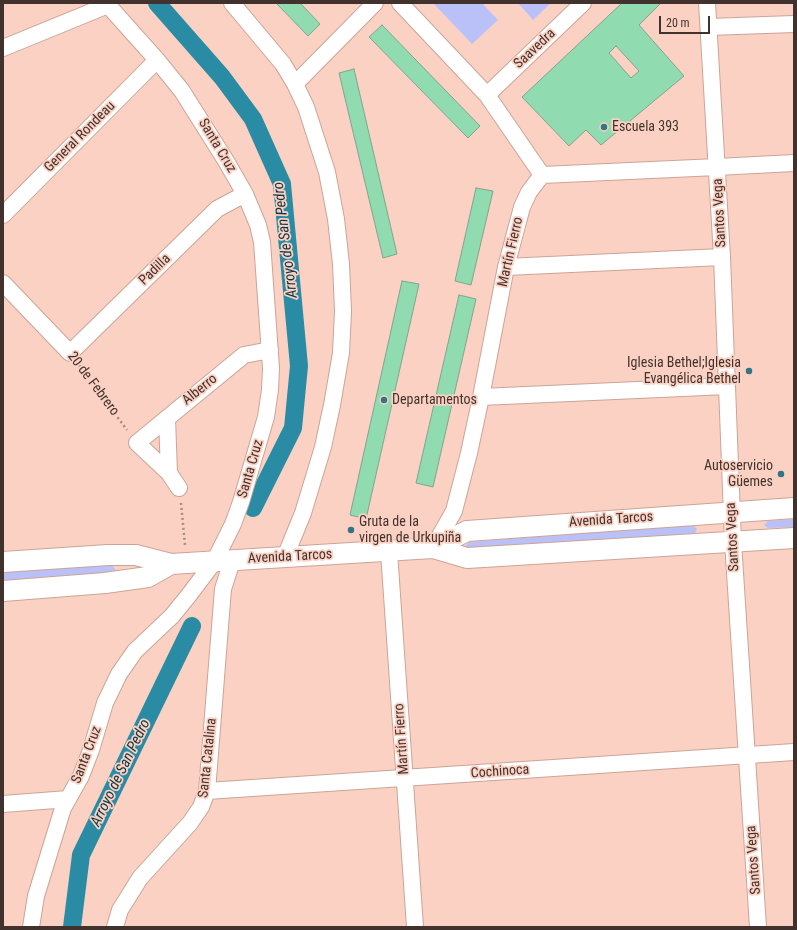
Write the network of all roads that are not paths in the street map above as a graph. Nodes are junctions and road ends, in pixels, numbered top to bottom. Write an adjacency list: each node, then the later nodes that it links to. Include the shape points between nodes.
1 (232, 3): 11 (street, via 283,64)
2 (375, 3): 11 (street)
3 (400, 3): 12 (street)
4 (583, 3): 12 (street, Saavedra)
5 (707, 3): 8 (street, Santos Vega)
6 (107, 4): 9 (street); 10 (street, Santa Cruz)
7 (794, 24): 8 (street)
8 (709, 27): 14 (street, Santos Vega)
9 (3, 48)
10 (157, 60): 16 (street, Santa Cruz, via 182,91); 17 (street, General Rondeau)
11 (296, 84): 34 (street, via 327,172 342,264 343,311 341,353 323,447 303,512)
12 (487, 95): 15 (street)
13 (794, 163): 14 (street)
14 (717, 167): 15 (street); 18 (street, Santos Vega)
15 (542, 174): 19 (street, Martín Fierro, via 522,207)
16 (245, 194): 21 (street, Santa Cruz, via 262,242); 22 (street, Padilla, via 217,209)
17 (3, 215)
18 (722, 257): 19 (street); 23 (street, Santos Vega)
19 (506, 267): 24 (street, Martín Fierro)
20 (3, 283): 22 (street, 20 de Febrero)
21 (270, 350): 25 (street, Alberro, via 244,355); 35 (street, Santa Cruz, via 270,390 266,417)
22 (70, 353)
23 (726, 386): 24 (street); 29 (street, Santos Vega)
24 (481, 397): 32 (street, Martín Fierro, via 454,511)
25 (167, 418): 26 (street); 26 (street, Alberro, via 137,443)
26 (168, 473): 27 (street)
27 (179, 488)
28 (794, 508): 29 (street, Avenida Tarcos)
29 (732, 511): 31 (street, Santos Vega); 32 (street, Avenida Tarcos, via 467,531)
30 (794, 538): 31 (street, Avenida Tarcos)
31 (733, 542): 32 (street, Avenida Tarcos, via 467,558); 40 (street, Santos Vega)
32 (433, 548): 33 (street, Avenida Tarcos)
33 (389, 552): 34 (street, Avenida Tarcos); 41 (street, Martín Fierro)
34 (285, 557): 35 (street, Avenida Tarcos)
35 (223, 561): 37 (street, Avenida Tarcos); 42 (street, Santa Catalina); 43 (street, Santa Cruz, via 136,651 119,674 105,703 81,776)
36 (3, 562): 37 (street, Avenida Tarcos, via 136,555)
37 (179, 564): 38 (street, Avenida Tarcos, via 148,577)
38 (3, 591)
39 (794, 752): 40 (street, Cochinoca)
40 (747, 755): 41 (street, Cochinoca); 48 (street, Santos Vega)
41 (405, 779): 42 (street, Cochinoca); 47 (street, Martín Fierro)
42 (207, 791): 46 (street, Santa Catalina, via 202,807 190,823 140,878 120,910)
43 (68, 799): 44 (street); 45 (street, Santa Cruz, via 36,896)
44 (3, 804)
45 (31, 927)
46 (115, 927)
47 (415, 927)
48 (758, 927)

